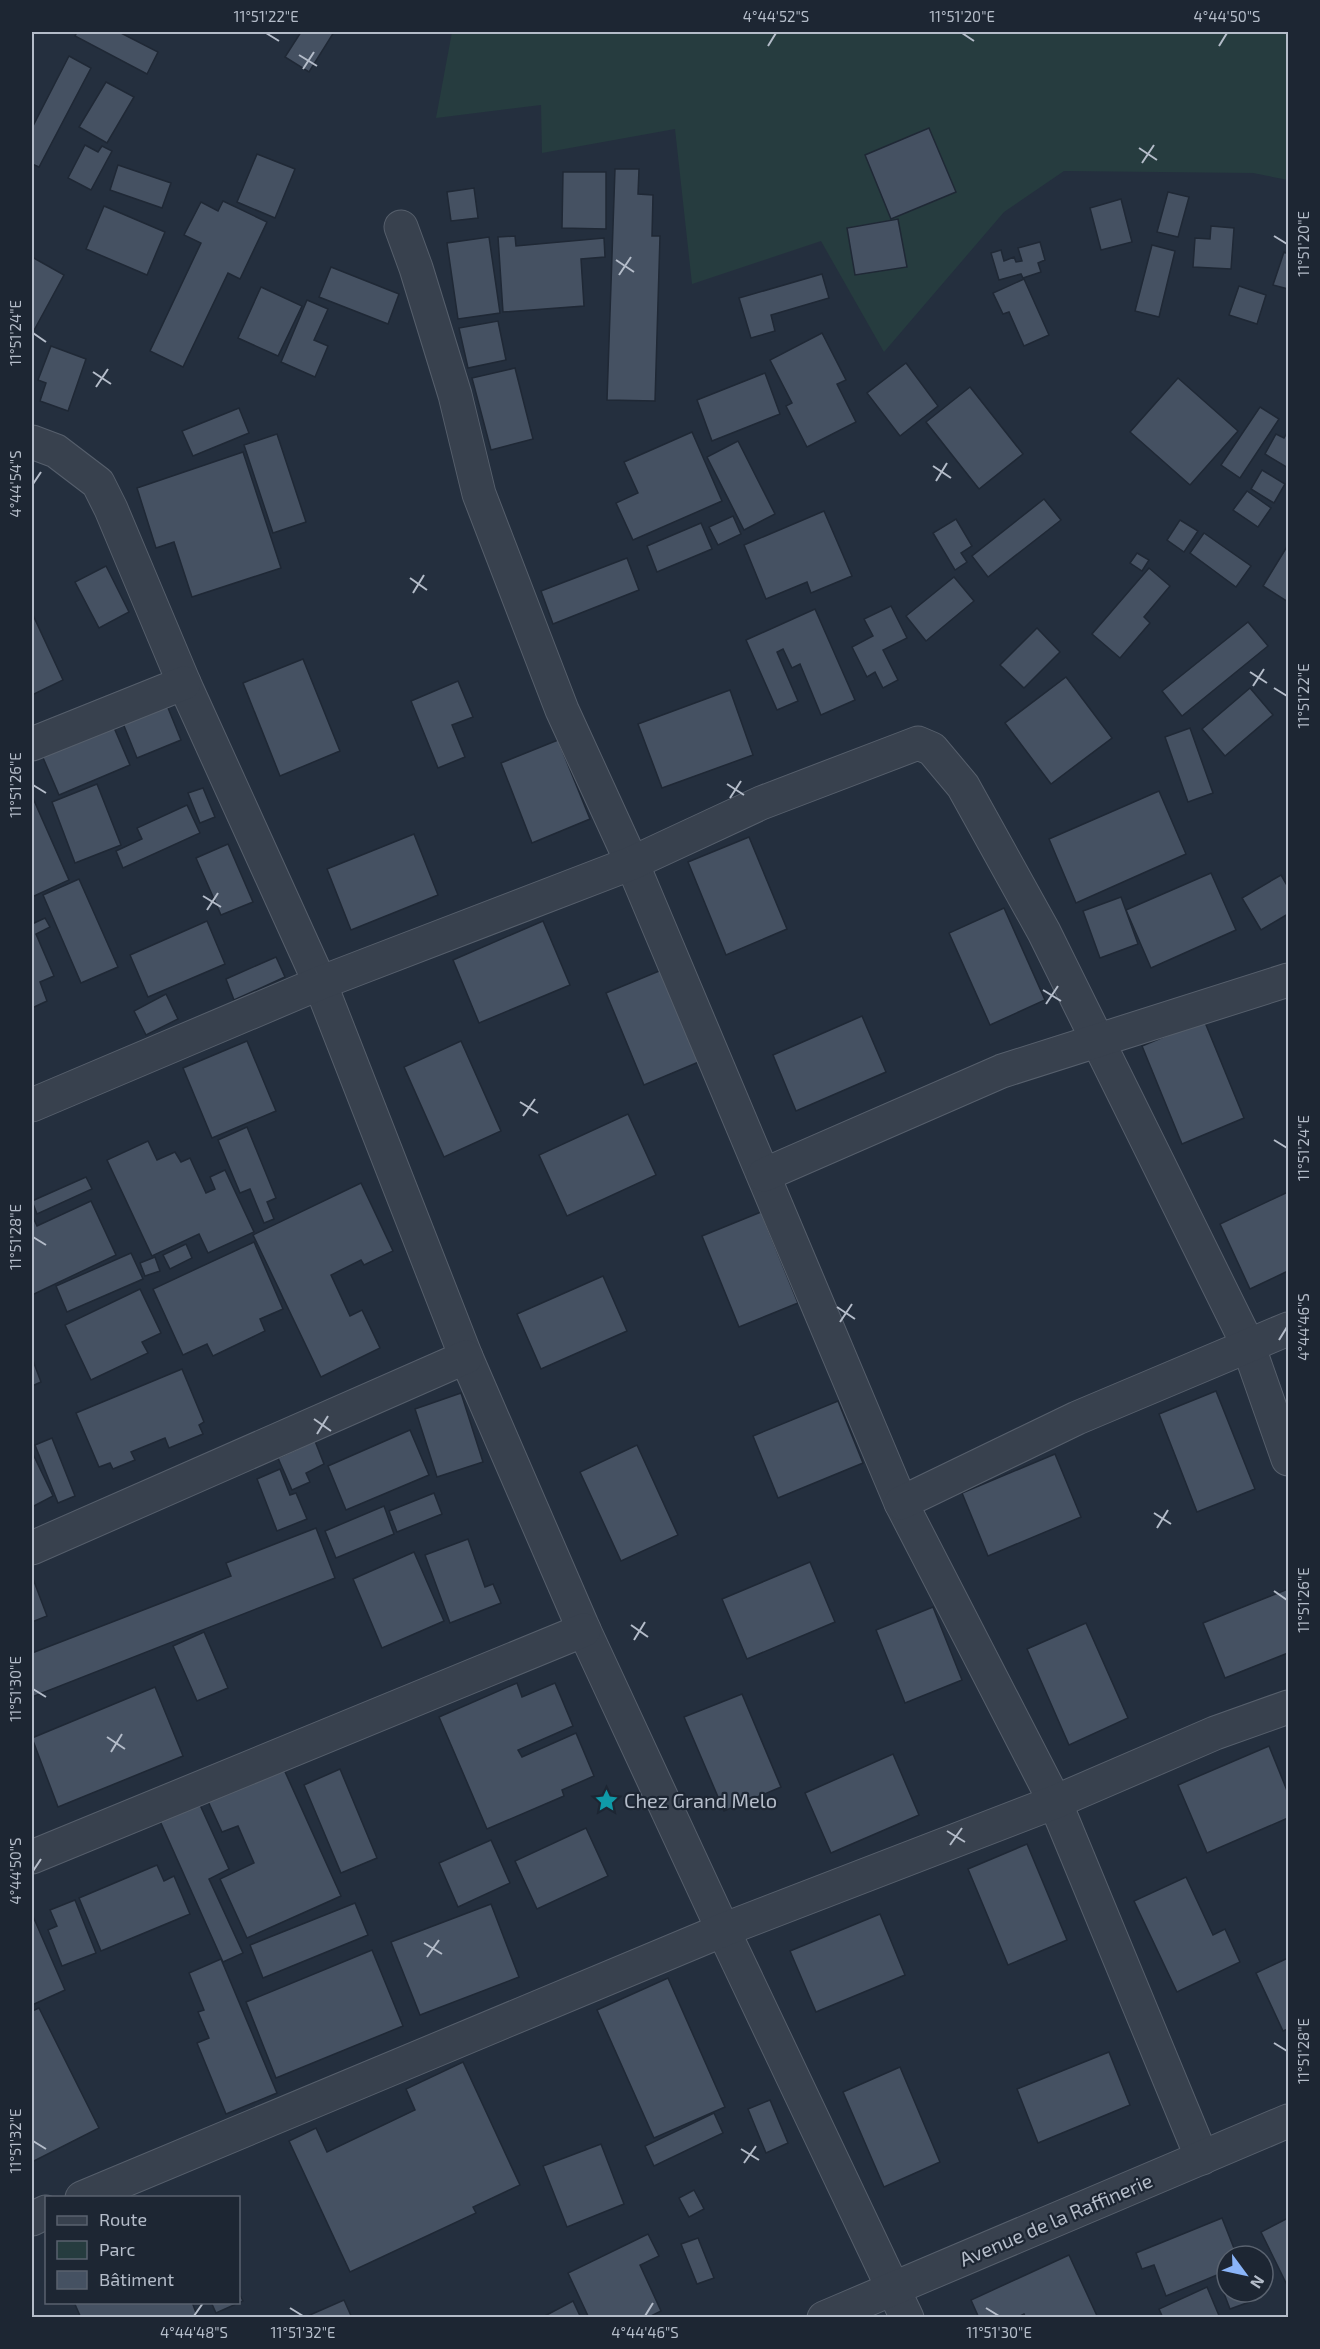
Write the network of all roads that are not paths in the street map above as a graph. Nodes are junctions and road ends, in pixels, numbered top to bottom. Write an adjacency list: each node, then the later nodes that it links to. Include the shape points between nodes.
1 (401, 227): 5 (street, via 455,395 479,494 562,710)
2 (32, 442): 3 (street, via 56,451 98,483)
3 (184, 683): 4 (street); 7 (street)
4 (32, 744)
5 (632, 863): 7 (street); 8 (street, via 761,802 918,743 932,749 963,786); 10 (street)
6 (1288, 980): 8 (street)
7 (320, 983): 9 (street); 13 (street)
8 (1099, 1040): 10 (street, via 1002,1071); 12 (street)
9 (32, 1105)
10 (764, 1175): 15 (street)
11 (1288, 1329): 12 (street)
12 (1248, 1345): 14 (street); 15 (street, via 1077,1418)
13 (466, 1357): 16 (street); 17 (street)
14 (1288, 1459)
15 (901, 1503): 19 (street)
16 (32, 1548)
17 (584, 1630): 20 (street); 21 (street)
18 (1288, 1707): 19 (street, via 1215,1733)
19 (1055, 1802): 21 (street); 23 (street)
20 (32, 1857)
21 (723, 1930): 24 (street); 25 (street)
22 (1288, 2121): 23 (street, Avenue de la Raffinerie)
23 (1202, 2158): 25 (street, Avenue de la Raffinerie)
24 (87, 2196)
25 (901, 2303): 26 (street, Avenue de la Raffinerie)
26 (824, 2318)

